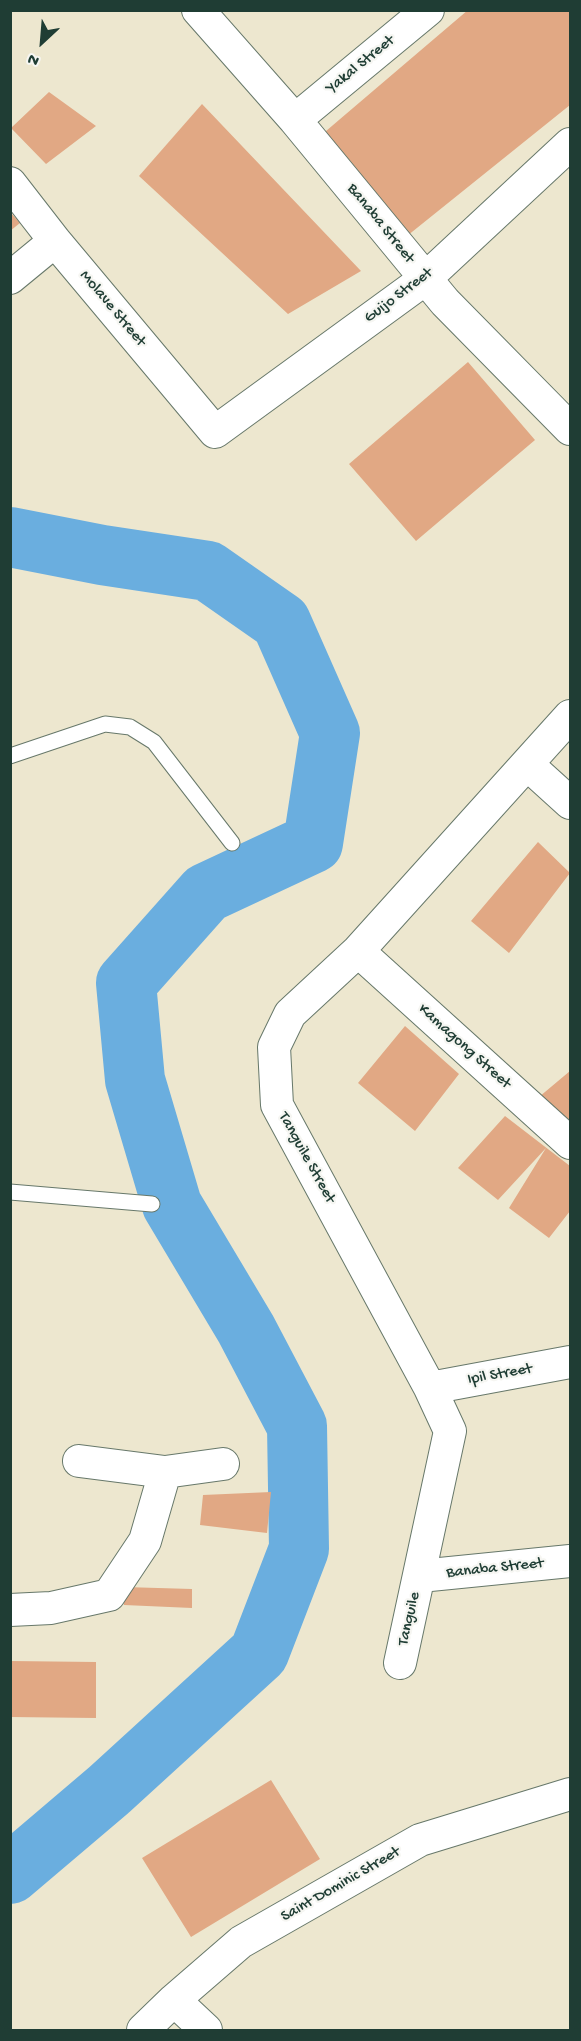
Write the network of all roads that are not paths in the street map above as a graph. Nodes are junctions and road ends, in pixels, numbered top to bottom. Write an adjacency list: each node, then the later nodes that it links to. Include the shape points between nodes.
1 (198, 10): 3 (street, Banaba Street)
2 (428, 10): 3 (street, Yakal Street)
3 (295, 120): 8 (street, Banaba Street)
4 (570, 144): 8 (street, Guijo Street)
5 (10, 183): 6 (street, Molave Street)
6 (56, 242): 7 (street); 10 (street, Molave Street)
7 (10, 278)
8 (425, 279): 9 (street, Banaba Street); 10 (street, Guijo Street)
9 (570, 429)
10 (215, 432)
11 (570, 716): 13 (street, Tanguile Street)
12 (10, 756): 15 (lane, via 105,724 130,727 154,742)
13 (527, 764): 14 (street); 16 (street, Tanguile Street)
14 (570, 803)
15 (232, 843)
16 (358, 951): 17 (street, Kamagong Street); 21 (street, Tanguile Street, via 290,1014 274,1047 277,1105)
17 (570, 1143)
18 (10, 1192): 19 (lane)
19 (152, 1204)
20 (570, 1362): 21 (street, Ipil Street)
21 (430, 1388): 26 (street, Tanguile Street, via 450,1431)
22 (79, 1461): 24 (street)
23 (224, 1464): 24 (street)
24 (165, 1472): 27 (street, via 145,1540 109,1595 51,1608)
25 (570, 1562): 26 (street, Banaba Street)
26 (420, 1576): 28 (street, Tanguile)
27 (10, 1610)
28 (400, 1662)
29 (570, 1794): 30 (street, Saint Dominic Street, via 420,1840 241,1942)
30 (174, 2000): 31 (street, Saint Dominic Street); 32 (street)
31 (143, 2031)
32 (206, 2031)

